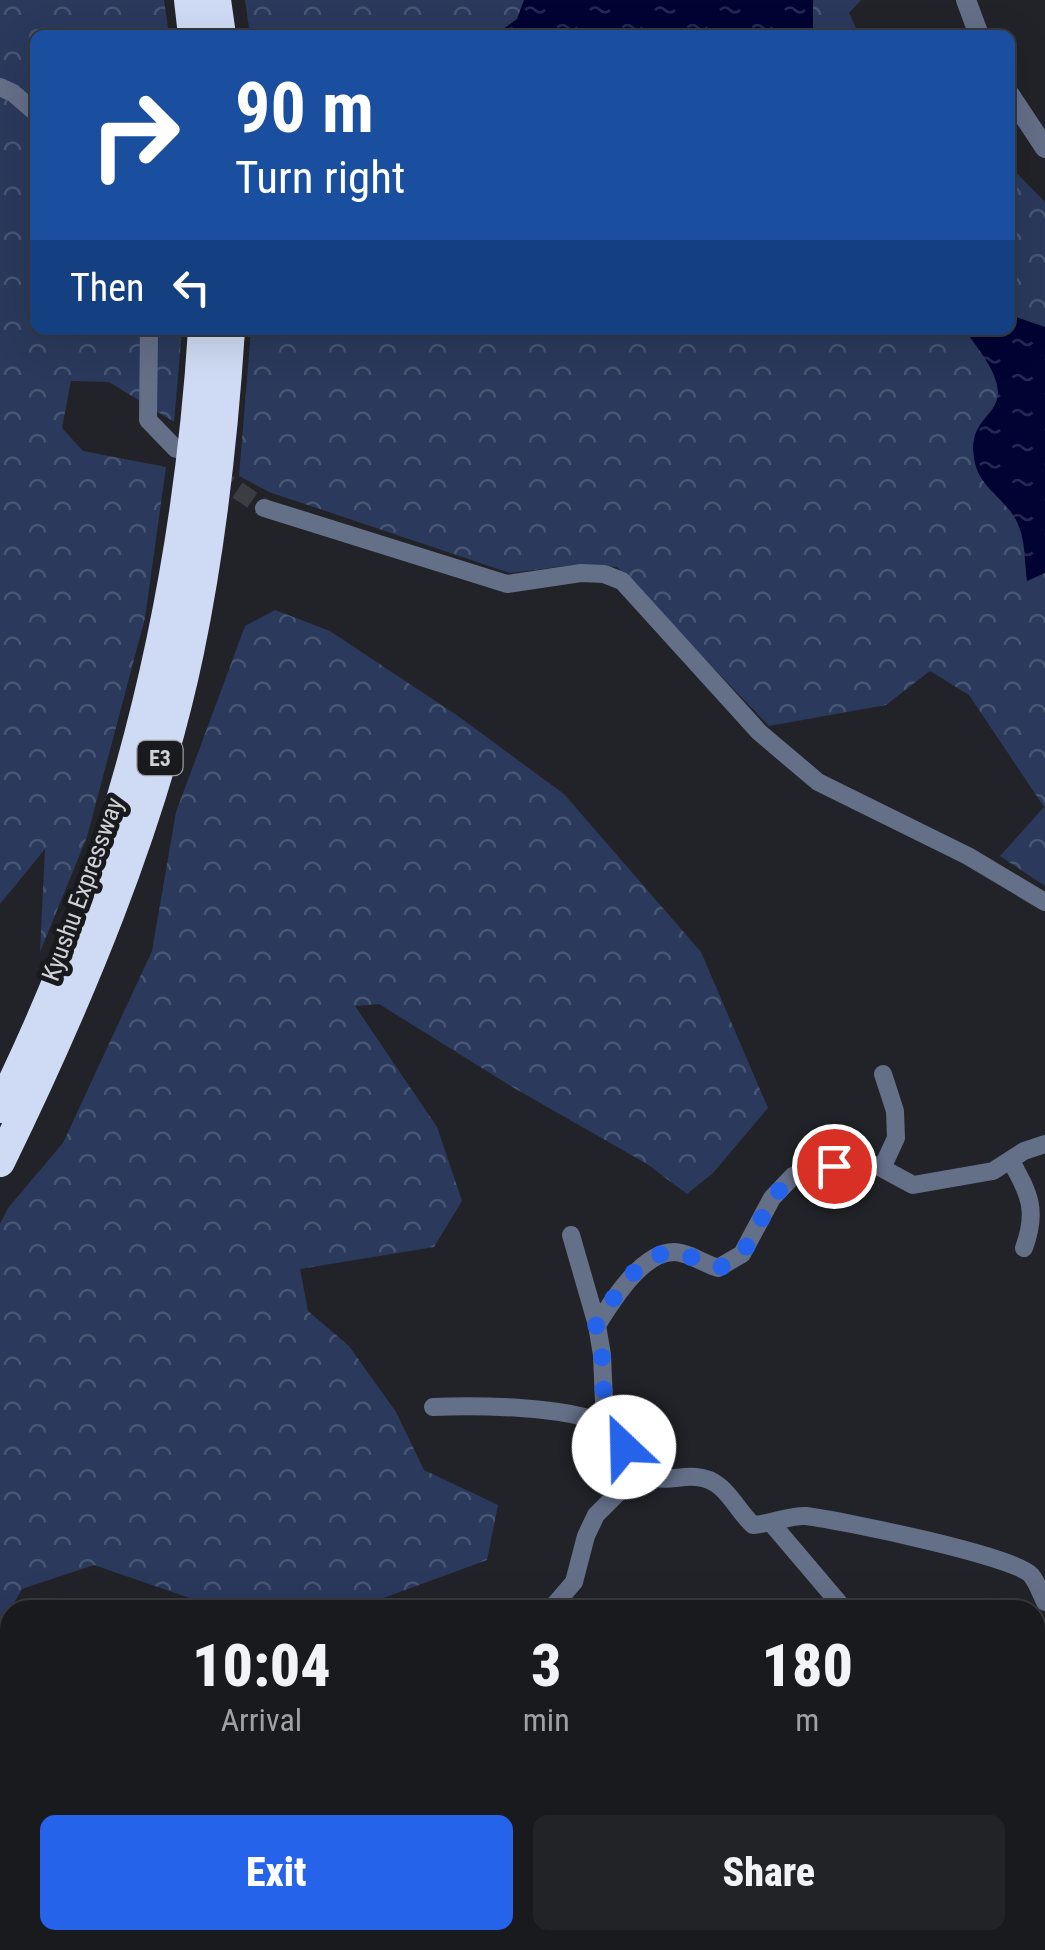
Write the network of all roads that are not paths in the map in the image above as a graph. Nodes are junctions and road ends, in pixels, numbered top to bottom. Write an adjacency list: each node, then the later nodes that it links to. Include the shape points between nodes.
1 (189, 0): 4 (highway)
2 (216, 0): 5 (highway)
3 (966, 0): 6 (street)
4 (192, 30)
5 (220, 30)
6 (977, 30)
7 (0, 87): 9 (street)
8 (1015, 103): 10 (street)
9 (30, 108)
10 (1045, 148)
11 (149, 335): 14 (street, via 148,420)
12 (204, 335): 18 (highway, Kyushu Expressway / E3, via 183,529 136,750 76,934)
13 (230, 335): 21 (highway, Kyushu Expressway / E3, via 211,527 161,756 97,943)
14 (176, 449)
15 (264, 508): 16 (street, via 507,584 581,573 622,581 759,732 818,782)
16 (1045, 902)
17 (883, 1074): 22 (street, via 896,1138)
18 (0, 1108)
19 (1045, 1144): 20 (street)
20 (1011, 1160): 22 (street, via 992,1170 912,1185); 24 (street, via 1032,1200)
21 (0, 1162)
22 (882, 1168): 25 (street, via 834,1166 793,1176 730,1264 718,1268 677,1252 657,1256 615,1296)
23 (571, 1235): 25 (street)
24 (1024, 1248)
25 (596, 1326): 27 (street)
26 (433, 1407): 27 (street, via 578,1415)
27 (605, 1426): 28 (street)
28 (642, 1469): 29 (street, via 658,1478 714,1482 754,1525); 30 (street, via 596,1515 574,1582)
29 (772, 1524): 31 (street); 32 (street, via 802,1515 989,1556 1030,1573)
30 (559, 1600)
31 (837, 1600)
32 (1044, 1600)

